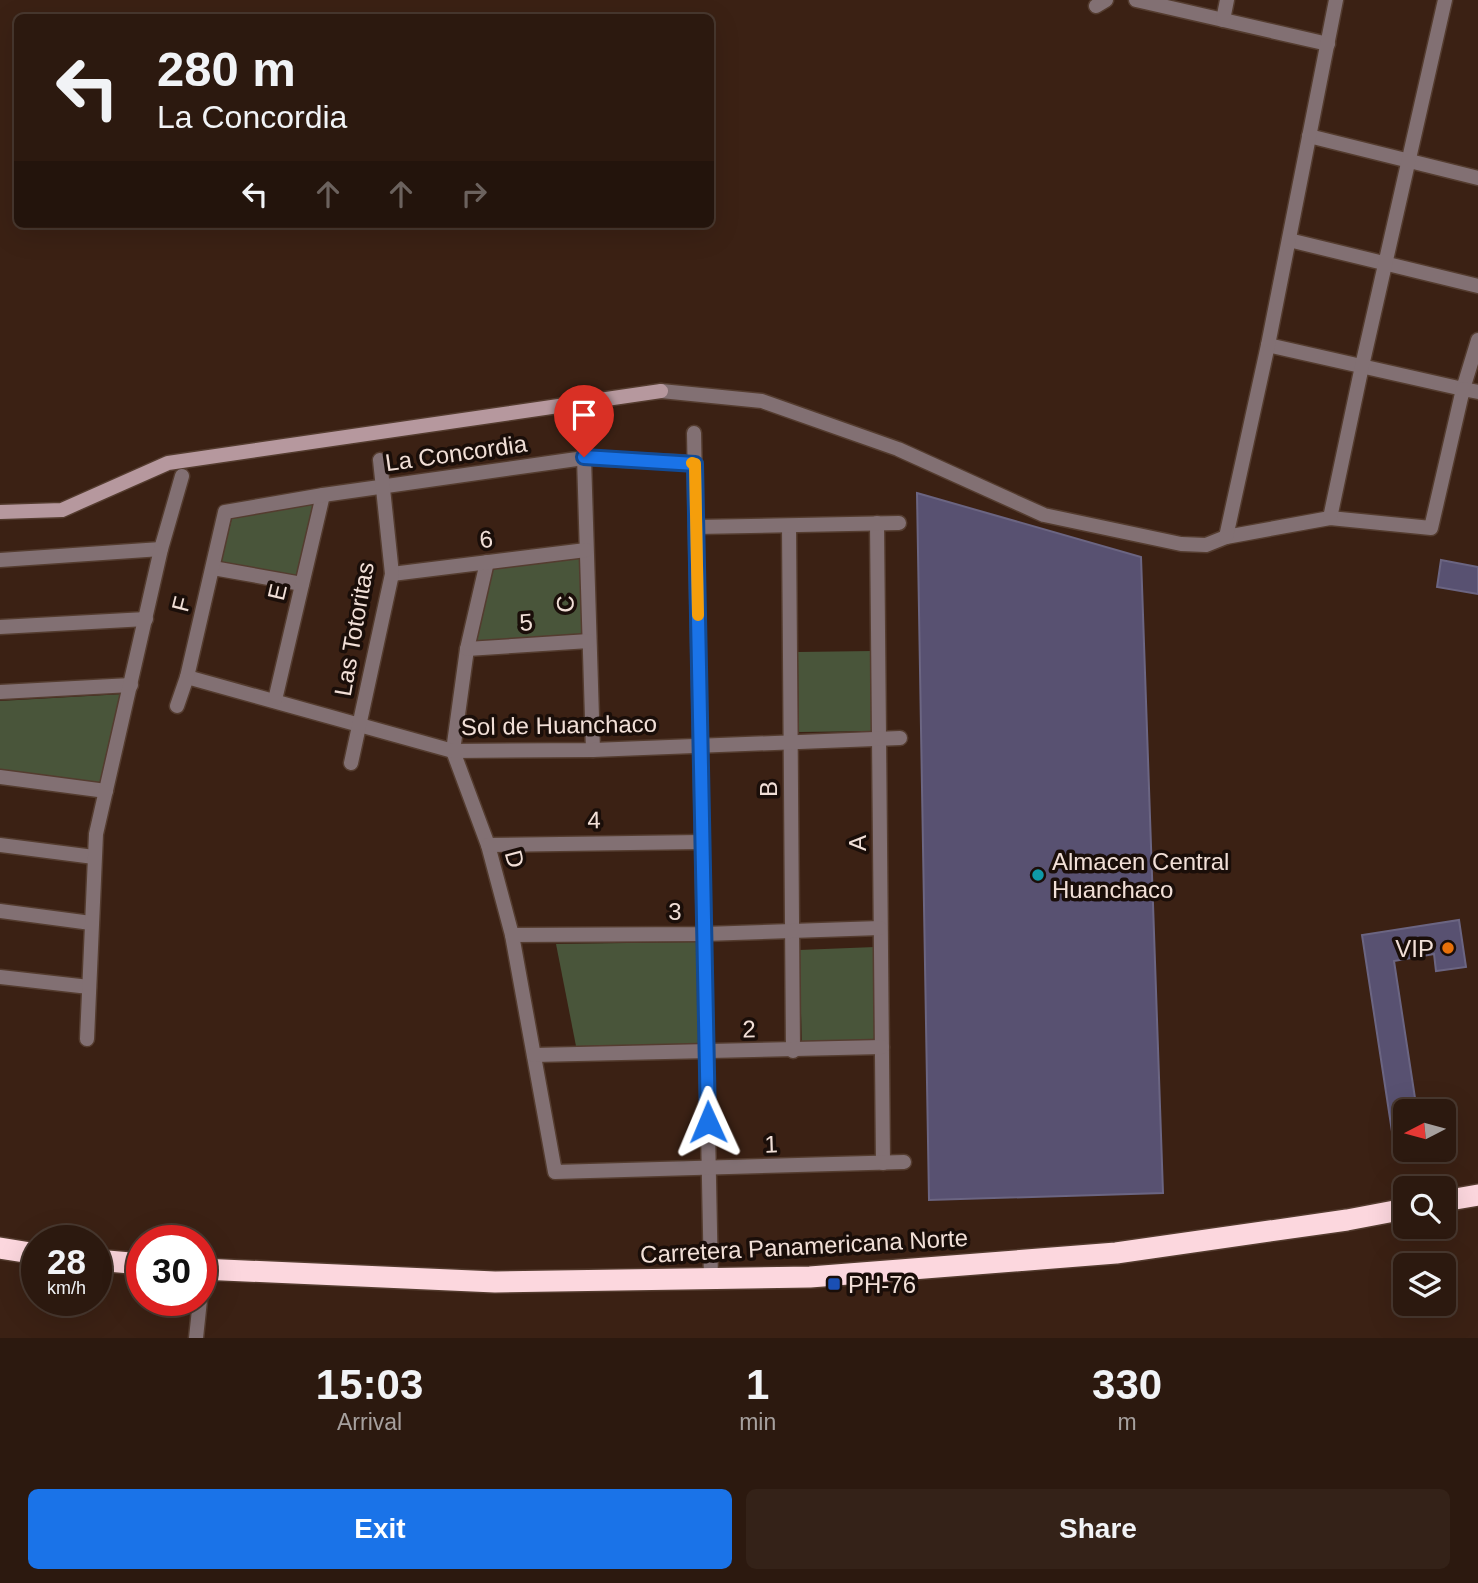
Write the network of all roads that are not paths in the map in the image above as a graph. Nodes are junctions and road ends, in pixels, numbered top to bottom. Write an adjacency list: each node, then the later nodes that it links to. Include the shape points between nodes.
1 (1136, 0): 5 (street)
2 (1227, 0): 5 (street)
3 (1336, 0): 6 (street)
4 (1445, 0): 8 (street)
5 (1223, 20): 6 (street)
6 (1328, 44): 7 (street)
7 (1310, 136): 8 (street); 10 (street)
8 (1408, 160): 9 (street); 11 (street)
9 (1478, 178)
10 (1289, 240): 11 (street); 14 (street)
11 (1385, 264): 12 (street); 15 (street)
12 (1478, 286)
13 (1478, 340): 16 (street)
14 (1268, 345): 15 (street); 32 (street)
15 (1362, 366): 16 (street); 27 (street)
16 (1463, 388): 17 (street); 27 (street, via 1431,528)
17 (1478, 392)
18 (694, 433): 21 (street)
19 (584, 457): 21 (street, La Concordia); 23 (street, La Concordia); 34 (street, C)
20 (380, 460): 23 (street, Las Totoritas)
21 (695, 464): 31 (street)
22 (182, 476): 33 (street)
23 (383, 486): 24 (street, La Concordia); 38 (street, Las Totoritas)
24 (323, 495): 26 (street, La Concordia); 39 (street, E)
25 (0, 512): 32 (street, via 62,510 168,463 661,391 762,401 898,449 1044,514 1181,544 1206,545)
26 (225, 512): 37 (street, F)
27 (1330, 518): 32 (street)
28 (877, 523): 29 (street); 30 (street); 51 (street, A)
29 (899, 523)
30 (789, 526): 31 (street); 52 (street, B)
31 (696, 527): 53 (street)
32 (1226, 537)
33 (162, 549): 35 (street); 40 (street)
34 (586, 551): 36 (street, 6); 42 (street, C)
35 (0, 560)
36 (487, 562): 38 (street, 6); 43 (street, D)
37 (213, 568): 39 (street); 44 (street, F)
38 (392, 574): 49 (street, Las Totoritas)
39 (302, 584): 47 (street, E)
40 (146, 619): 41 (street); 45 (street)
41 (0, 627)
42 (589, 640): 43 (street, 5); 54 (street, C)
43 (467, 649): 55 (street, D)
44 (187, 677): 47 (street, Sol de Huanchaco); 48 (street, F)
45 (131, 685): 46 (street); 58 (street)
46 (0, 692)
47 (275, 700): 49 (street, Sol de Huanchaco)
48 (177, 706)
49 (359, 724): 55 (street, Sol de Huanchaco); 56 (street, Las Totoritas)
50 (900, 738): 51 (street, Sol de Huanchaco)
51 (879, 739): 52 (street, Sol de Huanchaco); 65 (street, A)
52 (791, 742): 53 (street, Sol de Huanchaco); 66 (street, B)
53 (700, 745): 54 (street, Sol de Huanchaco); 59 (street)
54 (593, 750): 55 (street, Sol de Huanchaco)
55 (453, 751): 61 (street, D)
56 (351, 763)
57 (0, 777): 58 (street)
58 (106, 791): 62 (street)
59 (701, 842): 61 (street, 4); 67 (street)
60 (0, 845): 62 (street)
61 (488, 845): 68 (street, D)
62 (94, 857): 64 (street)
63 (0, 911): 64 (street)
64 (91, 923): 70 (street)
65 (880, 928): 66 (street, 3); 72 (street, A)
66 (792, 931): 67 (street, 3); 73 (street, B)
67 (704, 934): 68 (street, 3); 74 (street)
68 (512, 935): 75 (street, D)
69 (0, 977): 70 (street)
70 (89, 987): 71 (street)
71 (87, 1039)
72 (881, 1047): 73 (street, 2); 77 (street, A)
73 (793, 1051): 74 (street, 2)
74 (707, 1052): 75 (street, 2); 78 (street)
75 (534, 1055): 79 (street, D)
76 (904, 1162): 77 (street, 1)
77 (883, 1163): 78 (street, 1)
78 (709, 1169): 79 (street, 1); 86 (street)
79 (555, 1172)
80 (1478, 1195): 81 (highway)
81 (1456, 1199)
82 (1393, 1211): 86 (highway, Carretera Panamericana Norte, via 1116,1253 810,1277)
83 (0, 1248): 84 (highway)
84 (21, 1251)
85 (217, 1276): 86 (highway, Carretera Panamericana Norte, via 495,1282)
86 (711, 1280)
87 (198, 1316): 88 (street)
88 (196, 1338)

